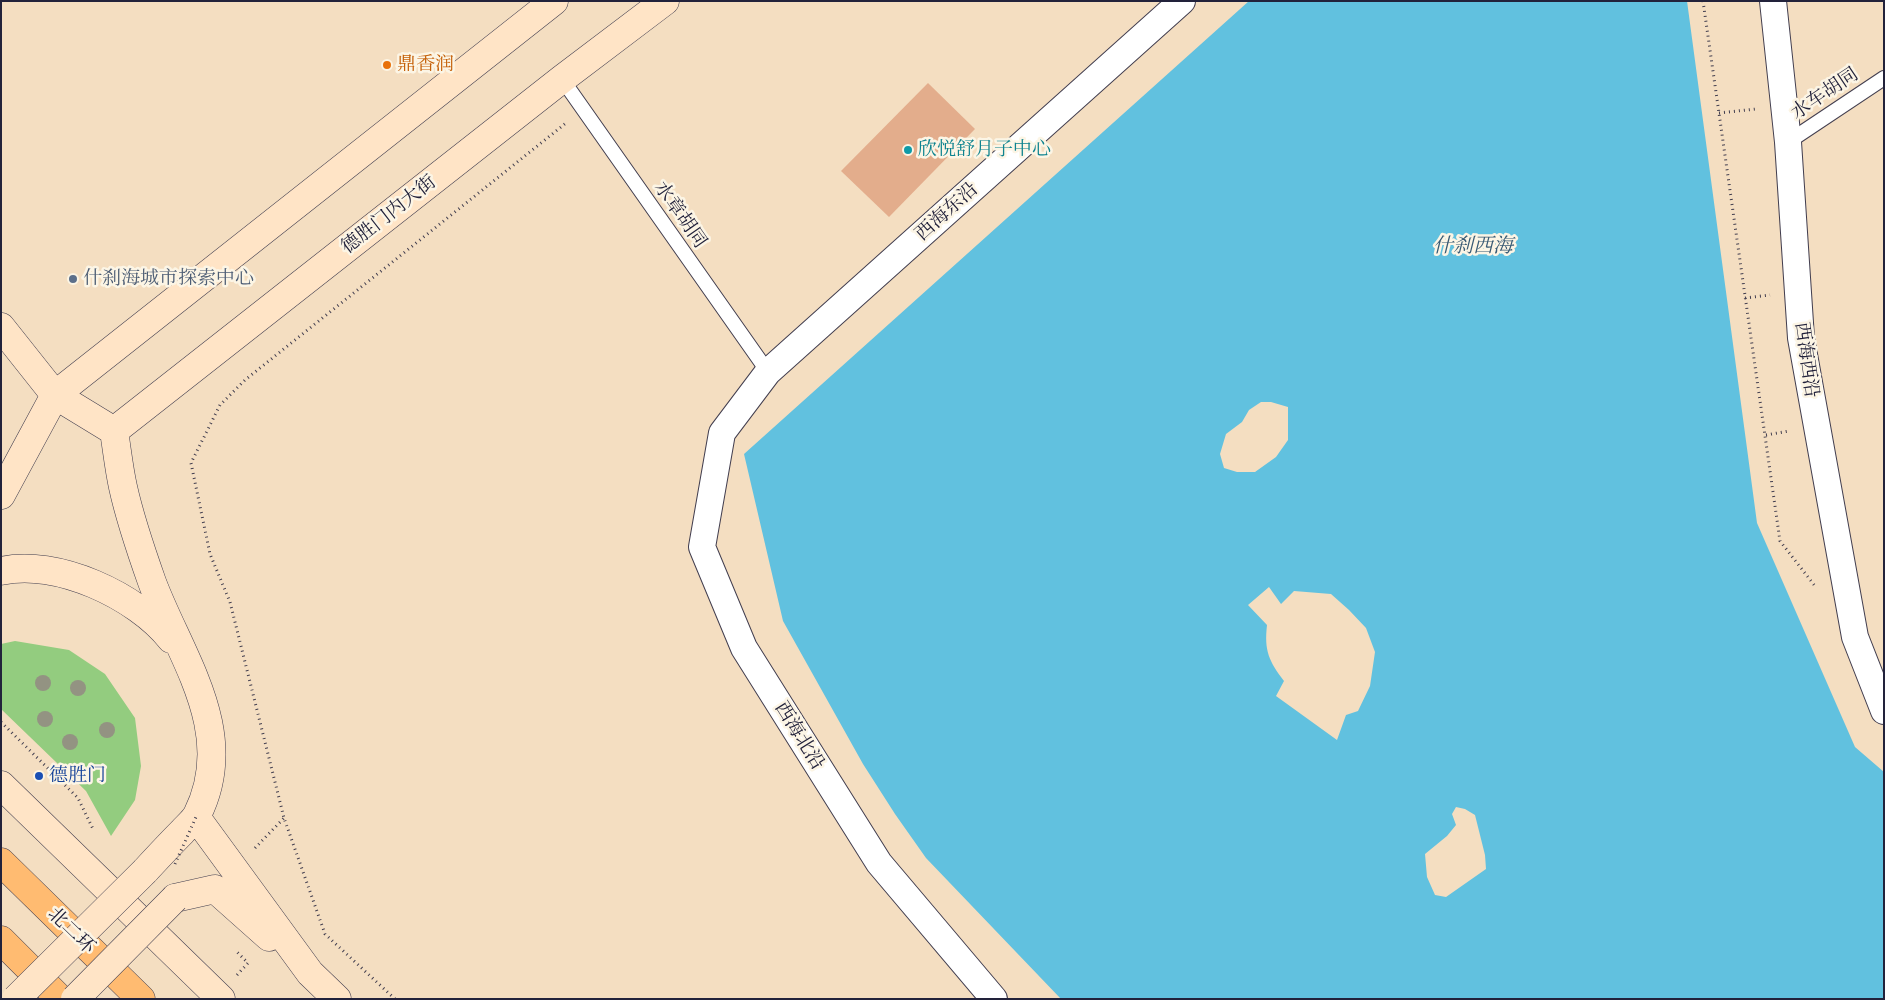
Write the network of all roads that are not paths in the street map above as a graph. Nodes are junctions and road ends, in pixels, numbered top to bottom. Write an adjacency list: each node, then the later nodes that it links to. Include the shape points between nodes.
1 (554, 1): 10 (main road)
2 (665, 1): 6 (main road, 德胜门内大街)
3 (1182, 1): 9 (street, 西海东沿)
4 (1773, 1): 7 (street, 西海西沿)
5 (1884, 78): 7 (lane, 水车胡同)
6 (562, 79): 9 (lane, 水章胡同); 11 (main road, 德胜门内大街)
7 (1788, 142): 16 (street, 西海西沿, via 1801,338 1855,637)
8 (1, 326): 10 (main road)
9 (768, 372): 12 (street, 西海东沿)
10 (55, 395): 11 (main road); 13 (main road)
11 (114, 431): 15 (main road, via 124,489 143,555)
12 (722, 433): 28 (street, 西海北沿, via 702,547 744,648 879,863)
13 (1, 495)
14 (1, 571): 15 (main road, via 36,570 87,580 150,618)
15 (183, 654): 18 (main road, via 200,692 212,750 205,796)
16 (1884, 711)
17 (1, 785): 26 (main road)
18 (196, 817): 21 (main road); 22 (main road, bridge)
19 (1, 862): 25 (highway, 北二环)
20 (1, 940): 23 (highway)
21 (310, 973): 24 (main road, bridge, via 214,889 175,898); 27 (main road)
22 (16, 999)
23 (60, 999)
24 (75, 999)
25 (141, 999)
26 (221, 999)
27 (337, 999)
28 (994, 999)

